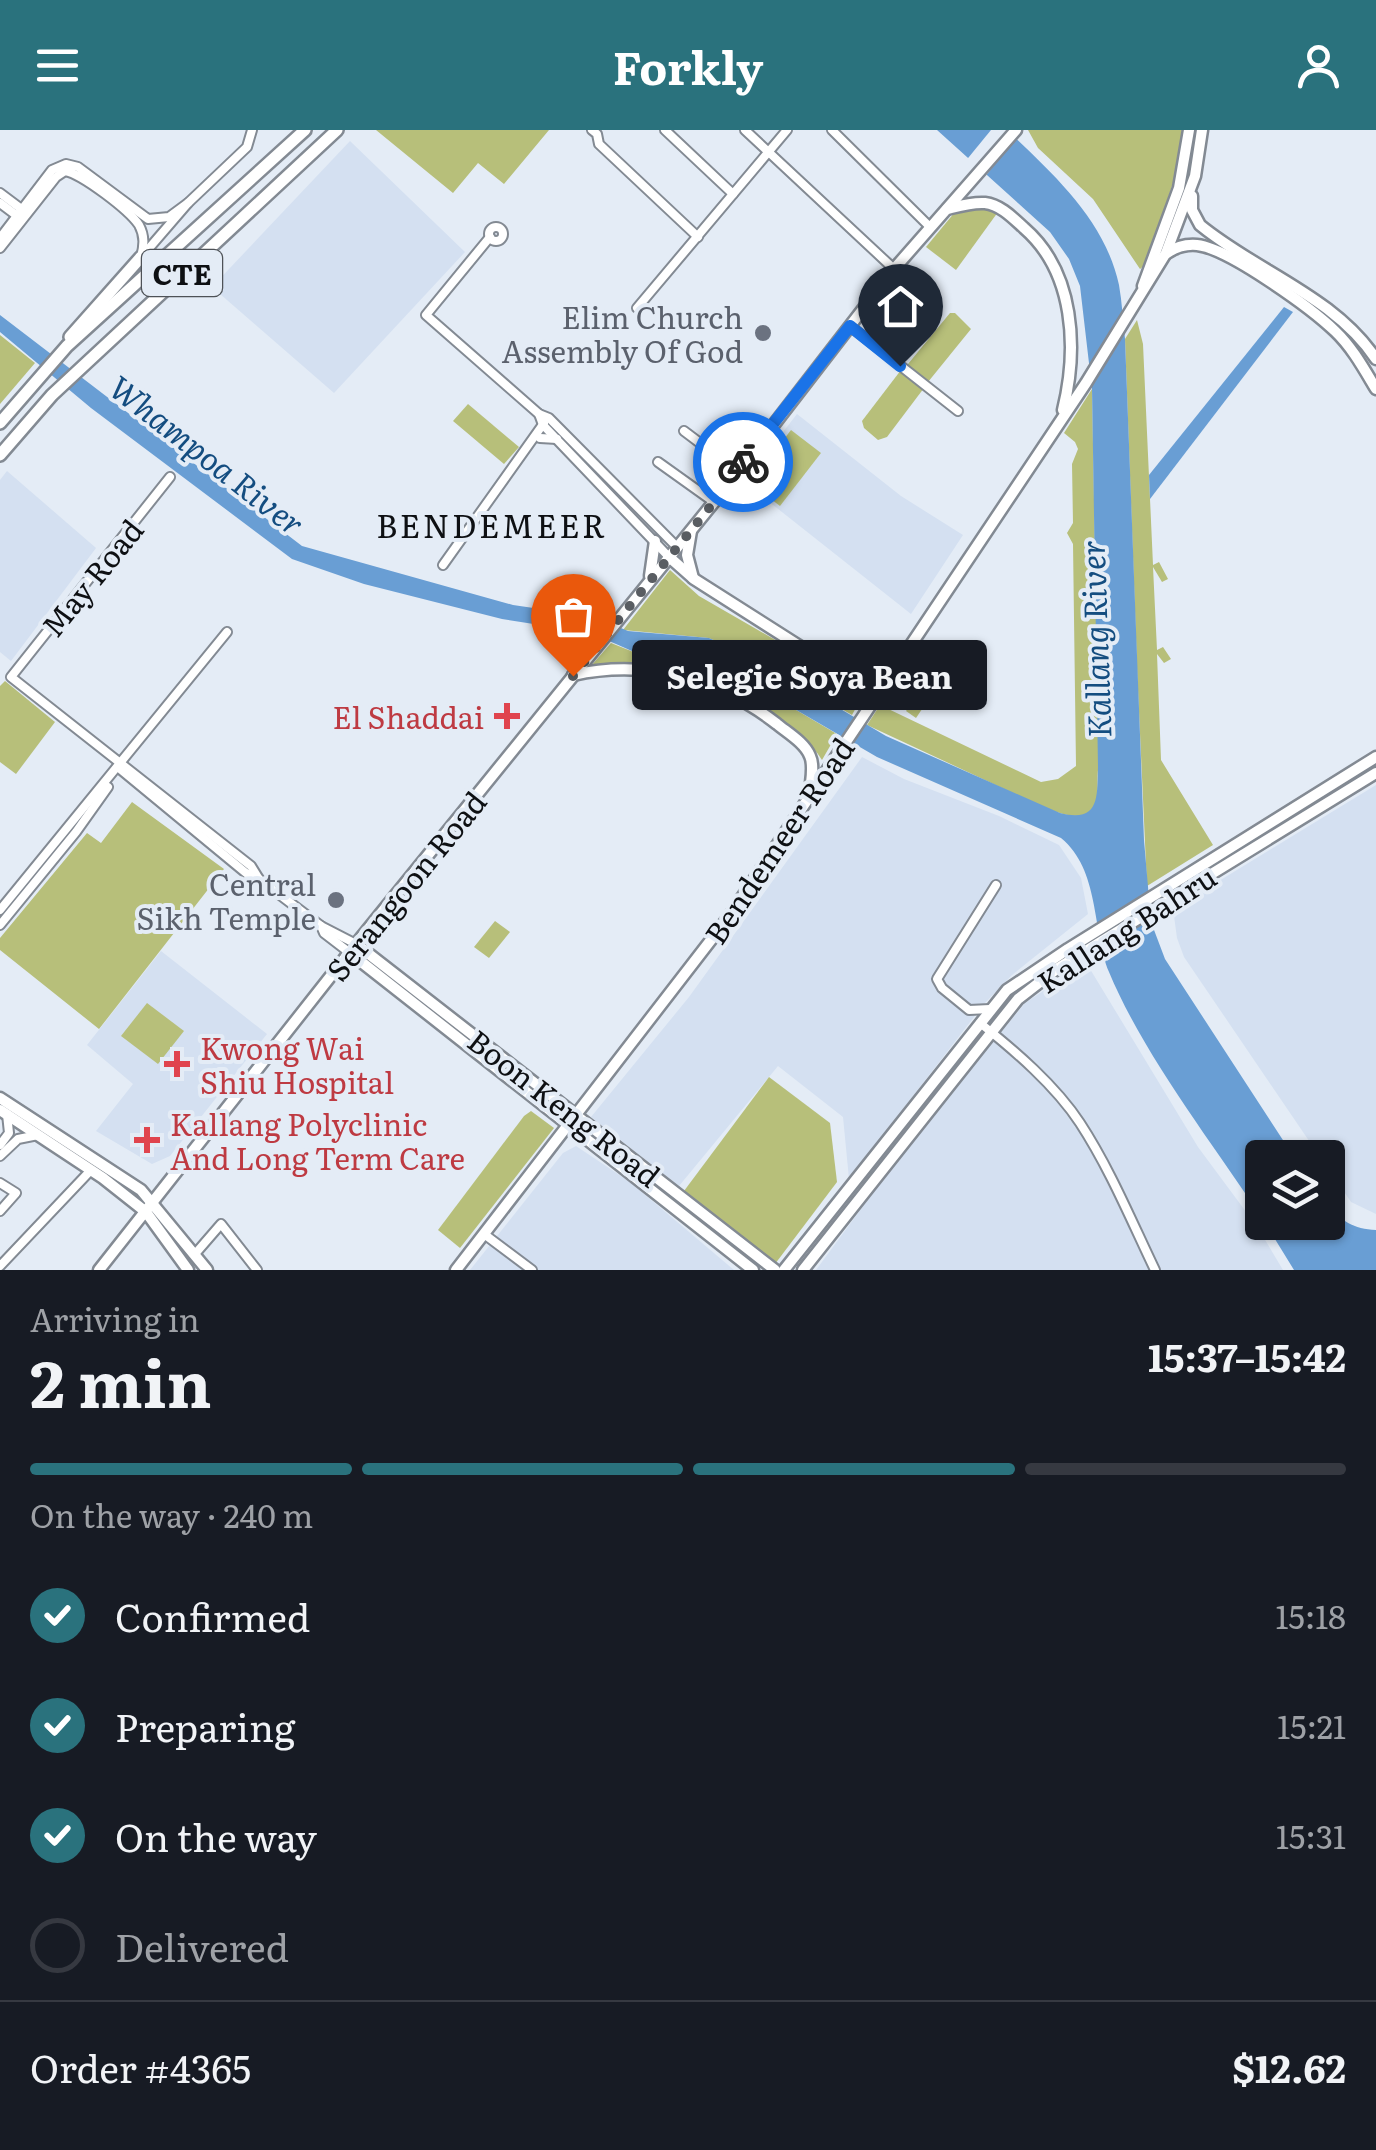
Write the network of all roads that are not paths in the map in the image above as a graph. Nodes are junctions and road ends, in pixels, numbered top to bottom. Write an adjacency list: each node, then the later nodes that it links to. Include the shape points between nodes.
1 (252, 130): 19 (street, via 247,148)
2 (305, 130): 33 (highway, CTE)
3 (337, 130): 44 (highway, CTE, via 81,367)
4 (665, 130): 17 (street)
5 (745, 130): 13 (street)
6 (787, 130): 13 (street)
7 (832, 130): 22 (street)
8 (1005, 130): 14 (main road, Serangoon Road)
9 (1016, 130): 14 (main road, Serangoon Road)
10 (1189, 130): 30 (main road, Bendemeer Road, via 1179,188)
11 (1202, 130): 15 (main road, Bendemeer Road)
12 (597, 131): 24 (street, via 599,144)
13 (768, 151): 17 (street); 29 (street)
14 (991, 155): 20 (main road, Serangoon Road)
15 (1192, 188): 27 (main road, Bendemeer Road); 34 (main road, via 1200,225 1349,326)
16 (0, 193): 21 (street)
17 (733, 194): 24 (street)
18 (0, 202): 21 (street)
19 (188, 203): 21 (street, via 168,217 148,218 66,164 52,170); 28 (street)
20 (946, 209): 22 (main road, Serangoon Road); 37 (main road, via 998,207 1035,238 1055,267 1070,329)
21 (22, 215): 25 (street); 26 (street); 28 (street, via 56,176 70,171 137,222)
22 (930, 227): 29 (main road, Serangoon Road)
23 (490, 237): 39 (street, via 426,315)
24 (698, 237): 31 (street)
25 (0, 238)
26 (0, 248)
27 (1166, 254): 30 (main road, Bendemeer Road); 34 (main road, via 1199,245 1234,261 1317,316)
28 (141, 257): 33 (highway)
29 (894, 269): 32 (main road, Serangoon Road)
30 (1141, 292): 37 (main road, Bendemeer Road)
31 (637, 308)
32 (850, 326): 36 (street); 46 (main road, Serangoon Road)
33 (64, 349): 38 (highway, CTE)
34 (1372, 365): 35 (main road)
35 (1376, 388)
36 (958, 411)
37 (1062, 416): 56 (main road, Bendemeer Road)
38 (0, 423)
39 (549, 424): 41 (street); 42 (street); 43 (street); 51 (street)
40 (684, 431): 46 (street)
41 (540, 438): 42 (street); 43 (street)
42 (557, 438): 50 (street)
43 (530, 446): 52 (street)
44 (0, 454)
45 (658, 462): 48 (street)
46 (736, 470): 48 (main road, Serangoon Road)
47 (170, 478): 59 (street, May Road, via 11,677)
48 (714, 502): 49 (main road, Serangoon Road)
49 (691, 530): 51 (main road, Serangoon Road); 53 (main road)
50 (654, 542): 51 (street); 54 (main road)
51 (672, 551): 53 (main road); 54 (main road, Serangoon Road)
52 (443, 566)
53 (694, 579): 56 (main road, via 848,677)
54 (649, 582): 57 (main road, Serangoon Road)
55 (228, 632): 59 (street)
56 (894, 666): 61 (main road, Bendemeer Road)
57 (573, 676): 61 (main road, via 633,668 726,692 803,746 812,759); 67 (main road, Serangoon Road)
58 (1376, 756): 63 (main road, Kallang Bahru)
59 (120, 765): 64 (street); 65 (street); 67 (street, via 246,873)
60 (1376, 773): 63 (main road, Kallang Bahru)
61 (810, 796): 75 (main road, Bendemeer Road, via 731,914)
62 (996, 885): 69 (street, via 936,979)
63 (1168, 892): 66 (main road, Kallang Bahru)
64 (0, 910)
65 (0, 925)
66 (1086, 943): 68 (main road, Kallang Bahru, via 1007,990); 71 (main road, Kallang Bahru)
67 (353, 948): 75 (main road, Boon Keng Road); 83 (main road, Serangoon Road)
68 (994, 1007): 69 (street); 70 (main road, Kallang Bahru)
69 (969, 1010): 72 (street)
70 (980, 1023): 71 (street); 72 (main road, Kallang Bahru)
71 (990, 1031): 98 (main road, Kallang Bahru); 99 (street, via 1078,1120)
72 (969, 1035): 97 (main road, Kallang Bahru)
73 (0, 1098): 83 (main road)
74 (4, 1112): 76 (main road); 79 (street, via 9,1133)
75 (573, 1120): 77 (main road, Boon Keng Road); 78 (main road, Bendemeer Road); 96 (main road, Boon Keng Road)
76 (38, 1135): 80 (street, via 18,1140); 81 (main road)
77 (590, 1140): 78 (main road); 95 (main road, Boon Keng Road)
78 (554, 1144): 86 (main road, Bendemeer Road)
79 (0, 1145)
80 (0, 1156)
81 (92, 1170): 85 (main road); 88 (street)
82 (0, 1183): 84 (street, via 16,1193)
83 (154, 1202): 85 (main road, Serangoon Road); 87 (main road)
84 (0, 1210)
85 (146, 1212): 89 (main road, Serangoon Road); 90 (main road)
86 (484, 1234): 93 (main road, Bendemeer Road); 94 (street)
87 (194, 1254): 91 (main road); 92 (street, via 221,1224)
88 (0, 1266)
89 (99, 1270)
90 (188, 1270)
91 (207, 1270)
92 (257, 1270)
93 (456, 1270)
94 (532, 1270)
95 (753, 1270)
96 (775, 1270)
97 (784, 1270)
98 (803, 1270)
99 (1155, 1270)

